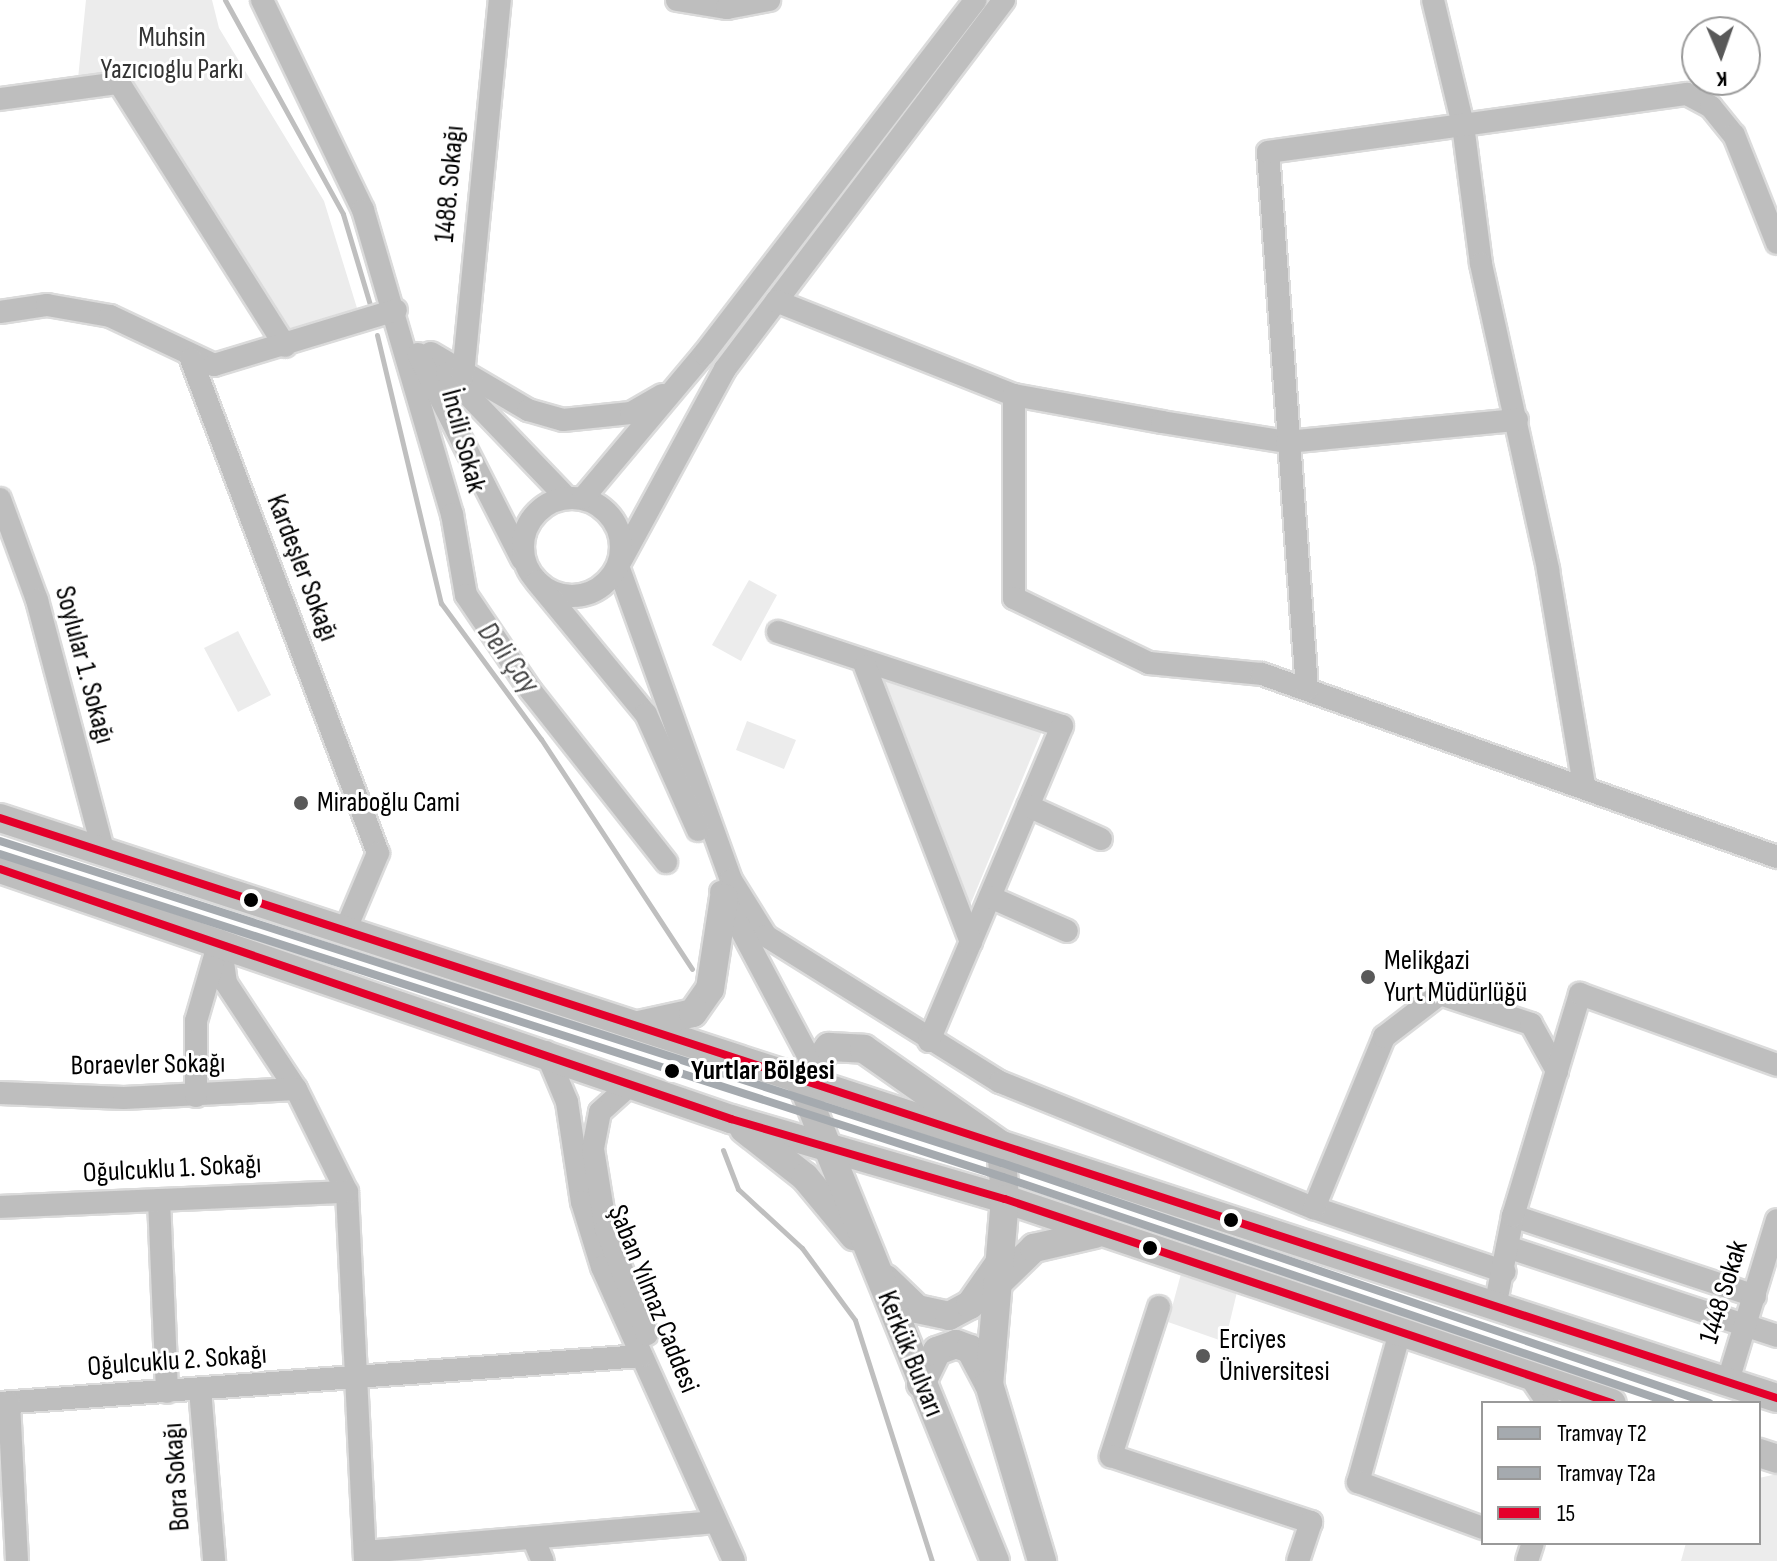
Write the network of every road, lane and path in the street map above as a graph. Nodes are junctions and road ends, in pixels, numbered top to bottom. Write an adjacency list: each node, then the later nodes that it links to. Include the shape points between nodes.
1 (262, 0): 13 (street, İncili Sokak, via 363,210)
2 (500, 0): 19 (street, 1488. Sokağı)
3 (677, 0): 4 (street, via 727,8)
4 (769, 0)
5 (976, 0): 20 (street)
6 (1004, 0): 11 (street)
7 (1433, 0): 9 (street)
8 (0, 99): 16 (street, via 119,83)
9 (1463, 125): 10 (street, via 1687,94 1711,107 1734,135); 22 (street, via 1481,264); 23 (street, via 1268,152)
10 (1777, 243)
11 (776, 301): 21 (street); 26 (street, via 725,369)
12 (60, 309): 14 (street); 15 (street); 18 (street, via 125,321)
13 (396, 310): 16 (street); 17 (street); 27 (street); 37 (street, İncili Sokak, via 452,514 466,595)
14 (0, 312)
15 (0, 328)
16 (285, 346): 18 (street, via 224,364)
17 (431, 353): 19 (street); 24 (street)
18 (191, 359): 41 (street, Kardeşler Sokağı, via 378,853)
19 (463, 375): 20 (street, via 528,410 563,420 631,413)
20 (676, 386): 24 (street)
21 (1014, 395): 23 (street); 30 (street, via 1014,598 1149,663 1262,674)
22 (1517, 420): 23 (street); 31 (street)
23 (1287, 442): 30 (street)
24 (575, 498): 26 (street, via 615,524); 27 (street, via 528,524)
25 (0, 499): 35 (street, Soylular 1. Sokağı, via 37,600)
26 (618, 566): 27 (street, via 580,596); 46 (street, via 731,880 766,936)
27 (532, 576): 40 (street, via 646,714)
28 (778, 632): 29 (street)
29 (865, 666): 32 (street, via 1062,726); 44 (street)
30 (1307, 689): 31 (street)
31 (1584, 785): 36 (street)
32 (1028, 806): 34 (street); 39 (street)
33 (0, 818): 35 (main road)
34 (1101, 839)
35 (103, 850): 41 (main road)
36 (1777, 857)
37 (666, 862)
38 (0, 869): 43 (main road)
39 (990, 897): 42 (street); 44 (street)
40 (724, 898): 45 (main road, via 719,965 693,1013 666,1024); 50 (street)
41 (345, 931): 45 (main road)
42 (1067, 931)
43 (220, 941): 47 (main road); 52 (street, via 226,983); 54 (street, via 196,1021)
44 (971, 942): 46 (street)
45 (627, 1026): 50 (main road)
46 (923, 1037): 62 (street, via 1028,1095)
47 (546, 1052): 51 (main road); 76 (street, Şaban Yılmaz Caddesi, via 567,1102 594,1244)
48 (1777, 1065): 49 (street, via 1580,994)
49 (1557, 1071): 62 (street, via 1531,1024 1440,994 1384,1037); 63 (street)
50 (807, 1074): 56 (main road, via 890,1111); 56 (main road, via 829,1047 864,1049); 57 (main road, Kerkük Bulvarı)
51 (632, 1083): 55 (main road); 96 (street, Şaban Yılmaz Caddesi, via 613,1095 596,1121 600,1209 646,1332)
52 (296, 1089): 54 (street, Boraevler Sokağı); 58 (street)
53 (0, 1093): 54 (street, Boraevler Sokağı)
54 (196, 1096)
55 (731, 1119): 57 (main road); 67 (main road, via 805,1177)
56 (1001, 1145): 59 (main road); 71 (main road)
57 (826, 1146): 59 (main road); 67 (main road, Kerkük Bulvarı)
58 (347, 1192): 60 (street, Oğulcuklu 1. Sokağı); 78 (street)
59 (1005, 1199): 65 (main road); 69 (main road)
60 (159, 1200): 61 (street, Oğulcuklu 1. Sokağı); 83 (street)
61 (0, 1207)
62 (1314, 1208): 68 (street)
63 (1513, 1216): 66 (street); 70 (street)
64 (1777, 1220): 70 (street, 1448 Sokak)
65 (1103, 1235): 69 (main road, via 1041,1244); 74 (main road)
66 (1507, 1247): 68 (street); 73 (street)
67 (872, 1258): 69 (main road, via 906,1302 942,1317 970,1305); 80 (main road, Kerkük Bulvarı)
68 (1505, 1272): 71 (street)
69 (998, 1274): 81 (main road)
70 (1755, 1296): 73 (street, 1448 Sokak)
71 (1496, 1302): 79 (main road)
72 (1159, 1307): 99 (street, via 1111,1456 1311,1522)
73 (1746, 1325): 75 (street); 79 (street, 1448 Sokak)
74 (1400, 1332): 77 (main road); 89 (street, via 1358,1482)
75 (1777, 1336)
76 (641, 1356): 78 (street, Oğulcuklu 2. Sokağı); 88 (street, Şaban Yılmaz Caddesi)
77 (1529, 1375): 85 (street); 86 (main road)
78 (358, 1378): 82 (street, Oğulcuklu 2. Sokağı); 91 (street)
79 (1728, 1381): 84 (main road)
80 (921, 1384): 81 (main road, via 937,1351 956,1344 970,1349); 97 (main road, Kerkük Bulvarı)
81 (989, 1384): 98 (main road)
82 (200, 1389): 83 (street, Oğulcuklu 2. Sokağı); 93 (street, Bora Sokağı)
83 (167, 1392): 87 (street, Oğulcuklu 2. Sokağı)
84 (1777, 1398)
85 (1547, 1401)
86 (1606, 1401)
87 (4, 1403): 92 (street)
88 (716, 1522): 90 (street); 95 (street, Şaban Yılmaz Caddesi)
89 (1481, 1527)
90 (533, 1538): 91 (street); 94 (street)
91 (365, 1556)
92 (17, 1561)
93 (214, 1561)
94 (543, 1561)
95 (734, 1561)
96 (751, 1561)
97 (995, 1561)
98 (1042, 1561)
99 (1298, 1561)

